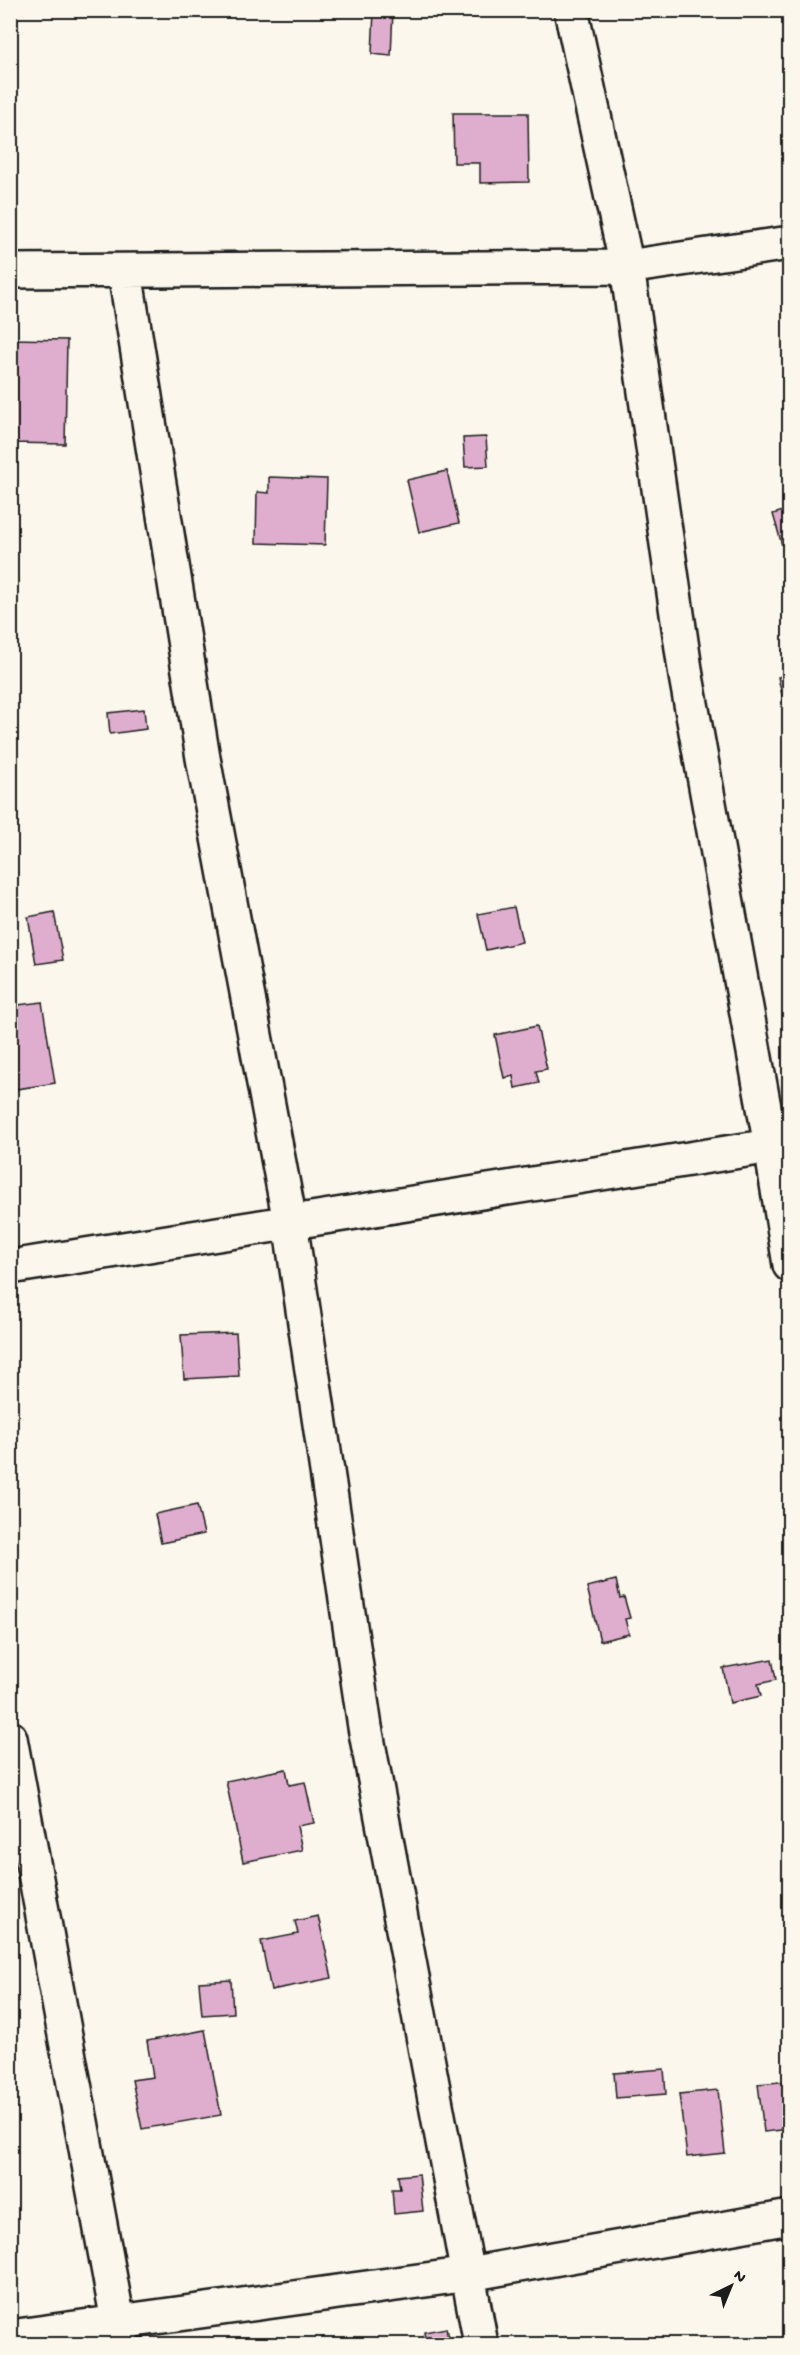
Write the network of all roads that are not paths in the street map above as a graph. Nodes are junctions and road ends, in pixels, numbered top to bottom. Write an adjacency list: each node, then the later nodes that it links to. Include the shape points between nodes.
1 (571, 10): 3 (street)
2 (789, 243): 3 (street)
3 (627, 267): 5 (street); 6 (street, via 686,676)
4 (10, 271): 5 (street)
5 (125, 272): 7 (street, via 203,758)
6 (780, 1144): 7 (street); 8 (street)
7 (290, 1222): 9 (street); 12 (street, via 365,1727)
8 (789, 1265)
9 (10, 1267)
10 (10, 1738): 13 (street)
11 (789, 2217): 12 (street)
12 (469, 2274): 13 (street); 15 (street)
13 (121, 2333): 14 (street)
14 (10, 2337)
15 (481, 2344)

